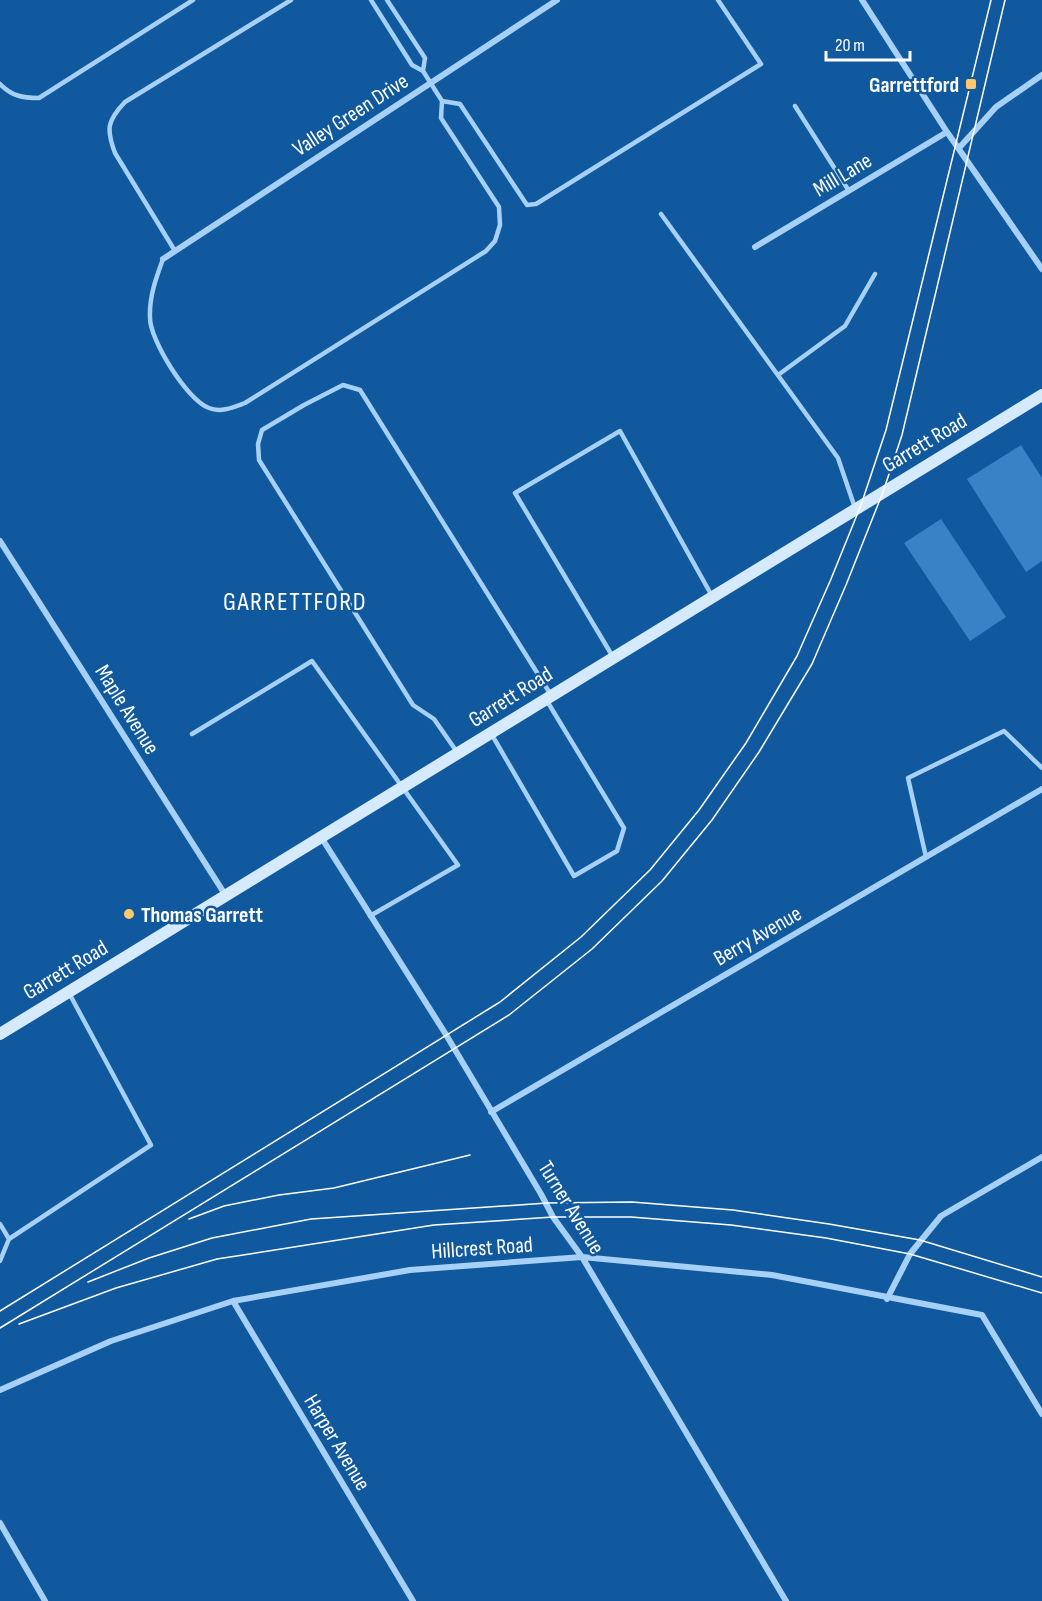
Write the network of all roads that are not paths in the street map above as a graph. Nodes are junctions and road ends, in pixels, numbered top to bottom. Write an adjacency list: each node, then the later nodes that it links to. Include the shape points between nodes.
1 (193, 0): 11 (lane, via 39,98 10,94)
2 (291, 0): 19 (lane, via 125,102 114,113 109,137 115,153)
3 (370, 0): 8 (lane, via 412,65)
4 (387, 0): 8 (lane, via 425,58)
5 (557, 0): 10 (street, Valley Green Drive)
6 (718, 0): 12 (lane, via 761,64 536,204 527,205 460,104)
7 (862, 0): 14 (street)
8 (423, 71): 10 (lane)
9 (1042, 75): 15 (street, via 996,107)
10 (431, 83): 12 (lane); 19 (street, Valley Green Drive)
11 (0, 84)
12 (442, 101): 20 (lane, via 441,118 499,207 500,225 495,241 486,251 245,403 225,410 211,409 197,401 183,387 153,336 152,291)
13 (795, 106): 16 (lane)
14 (947, 132): 15 (street); 16 (street, Mill Lane)
15 (958, 148): 21 (street)
16 (849, 191): 18 (street, Mill Lane)
17 (661, 214): 23 (lane)
18 (755, 247)
19 (175, 251): 20 (street, Valley Green Drive)
20 (163, 259)
21 (1042, 269)
22 (875, 274): 23 (lane, via 845,326)
23 (778, 375): 25 (lane, via 838,458)
24 (1042, 394): 25 (main road, Garrett Road)
25 (855, 509): 27 (main road, Garrett Road)
26 (0, 541): 38 (street, Maple Avenue)
27 (712, 596): 28 (main road, Garrett Road); 28 (lane, via 620,431 515,493)
28 (613, 657): 29 (main road, Garrett Road)
29 (548, 697): 30 (main road, Garrett Road); 30 (lane, via 624,828 617,851 574,876); 32 (lane, via 360,390 343,385 262,430 259,460 413,705 434,719)
30 (491, 732): 32 (main road, Garrett Road)
31 (192, 735): 34 (lane, via 312,661)
32 (458, 753): 34 (main road, Garrett Road)
33 (1042, 768): 37 (lane, via 1004,731 908,778)
34 (403, 787): 36 (main road, Garrett Road); 39 (lane, via 458,865)
35 (1042, 789): 37 (street, Berry Avenue)
36 (320, 837): 38 (main road, Garrett Road); 39 (street, Turner Avenue)
37 (926, 857): 42 (street, Berry Avenue)
38 (226, 896): 40 (main road, Garrett Road)
39 (370, 916): 42 (street, Turner Avenue)
40 (68, 991): 41 (main road, Garrett Road); 45 (lane, via 151,1144)
41 (0, 1034)
42 (491, 1112): 46 (street, Turner Avenue, via 553,1217)
43 (1042, 1157): 48 (street, via 941,1216 910,1254)
44 (0, 1224): 45 (lane)
45 (9, 1239): 47 (lane)
46 (582, 1257): 48 (street, Hillcrest Road, via 772,1275); 49 (street, Hillcrest Road, via 410,1270); 55 (street, Turner Avenue)
47 (0, 1261)
48 (887, 1299): 51 (street, Hillcrest Road, via 982,1315)
49 (233, 1301): 50 (street, Hillcrest Road, via 111,1341); 54 (street, Harper Avenue)
50 (0, 1390)
51 (1042, 1414)
52 (0, 1523): 53 (street)
53 (45, 1601)
54 (413, 1601)
55 (786, 1601)

